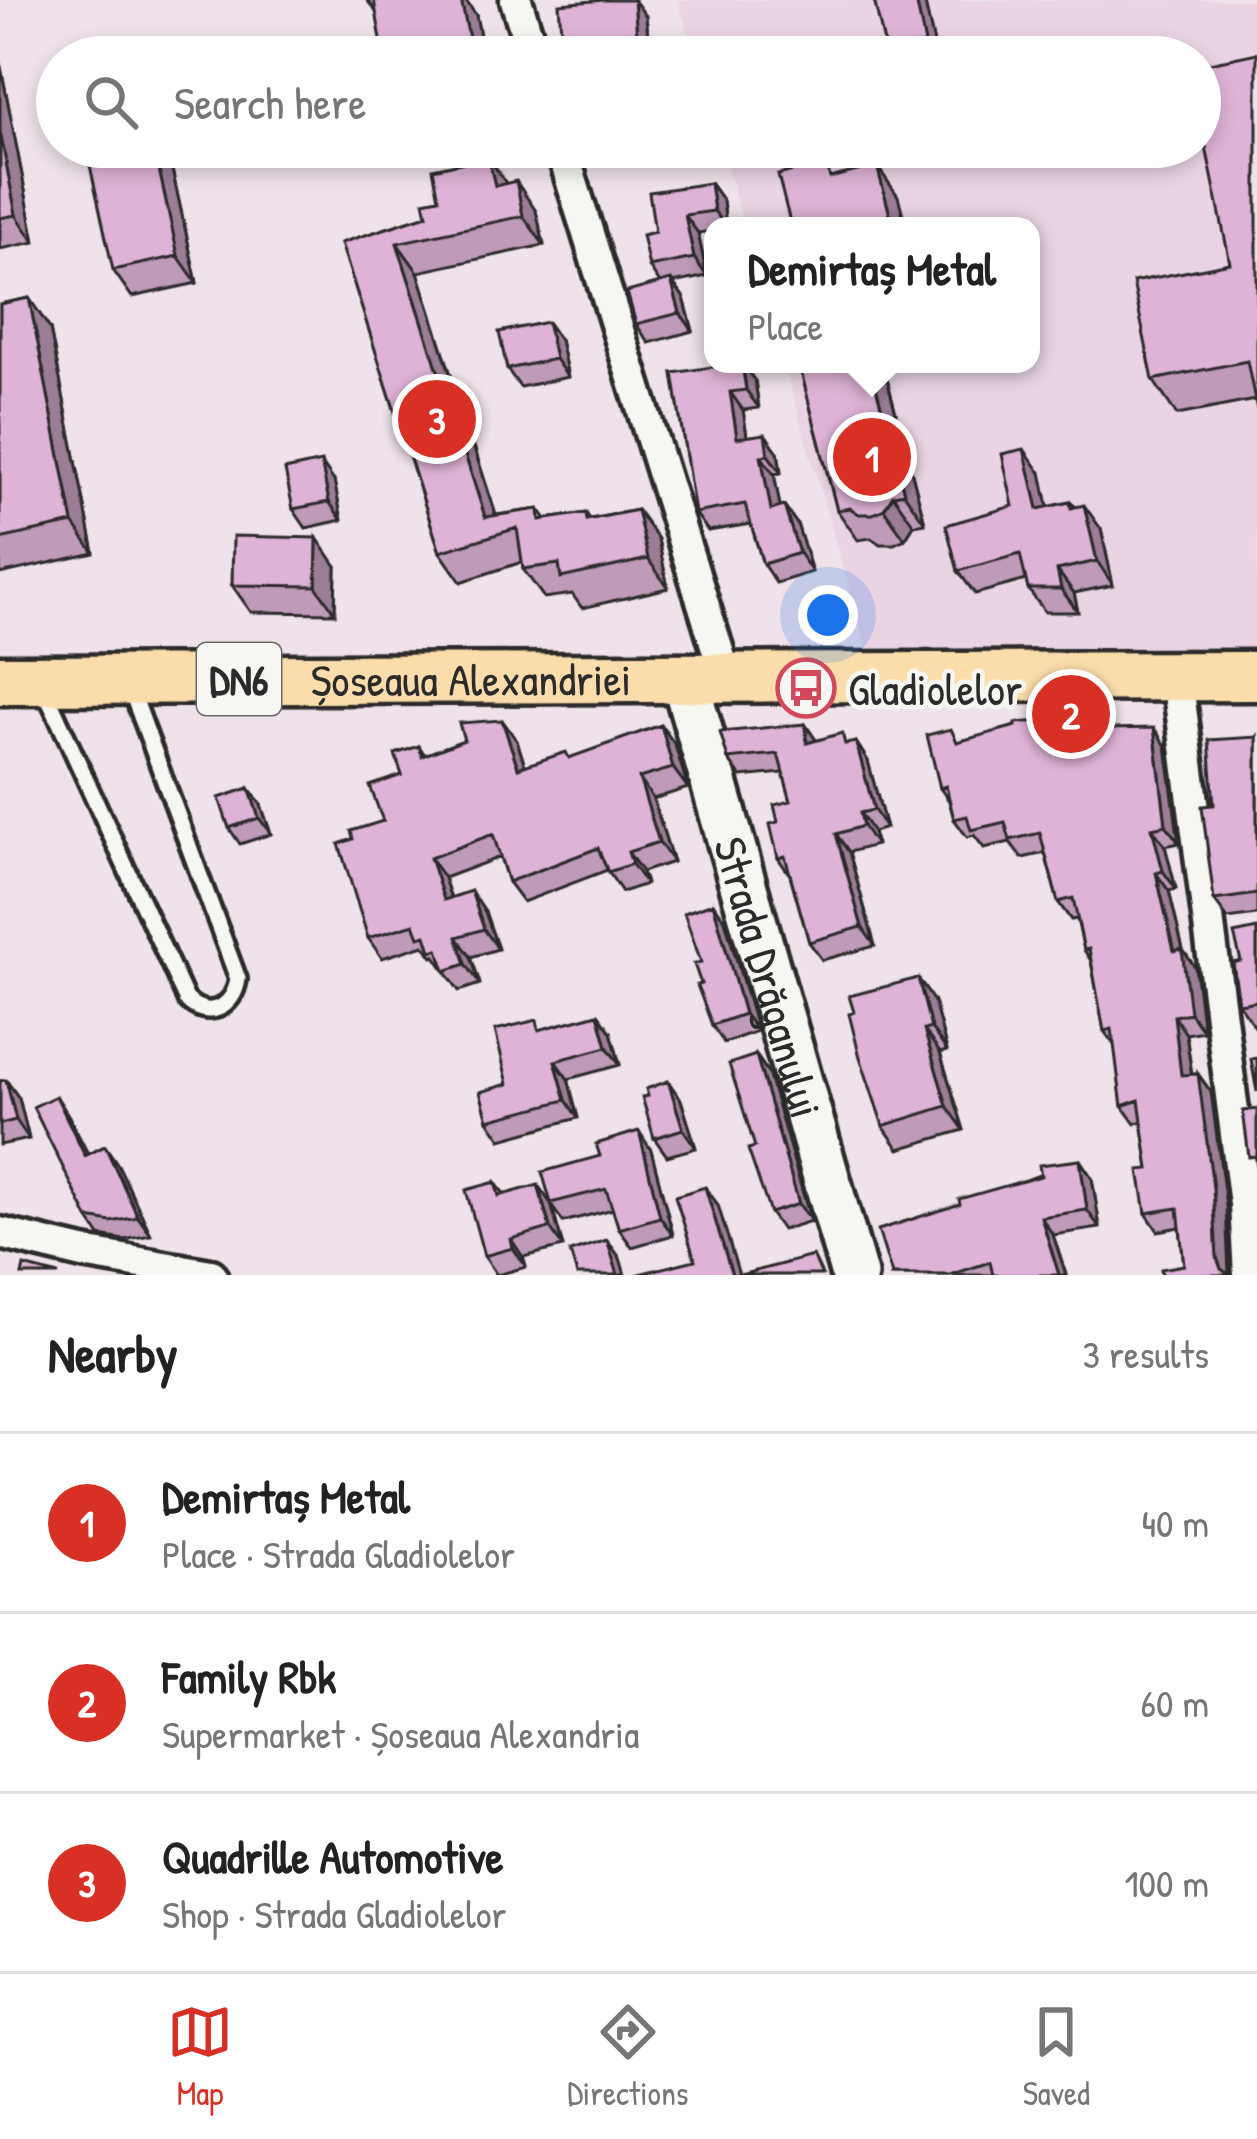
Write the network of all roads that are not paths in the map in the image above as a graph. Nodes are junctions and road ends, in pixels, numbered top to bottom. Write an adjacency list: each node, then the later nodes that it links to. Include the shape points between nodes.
1 (516, 0): 2 (street)
2 (527, 36)
3 (567, 168): 5 (street)
4 (1257, 676): 6 (main road, DN6)
5 (705, 677): 6 (main road, DN6); 8 (main road, Șoseaua Alexandriei / DN6); 11 (street, Strada Drăganului)
6 (1177, 677): 12 (street)
7 (20, 680): 8 (main road, Șoseaua Alexandriei / DN6); 8 (lane, via 186,999 208,1012 229,1004 238,979)
8 (127, 680)
9 (0, 1233): 10 (street)
10 (211, 1275)
11 (854, 1275)
12 (1249, 1275)

